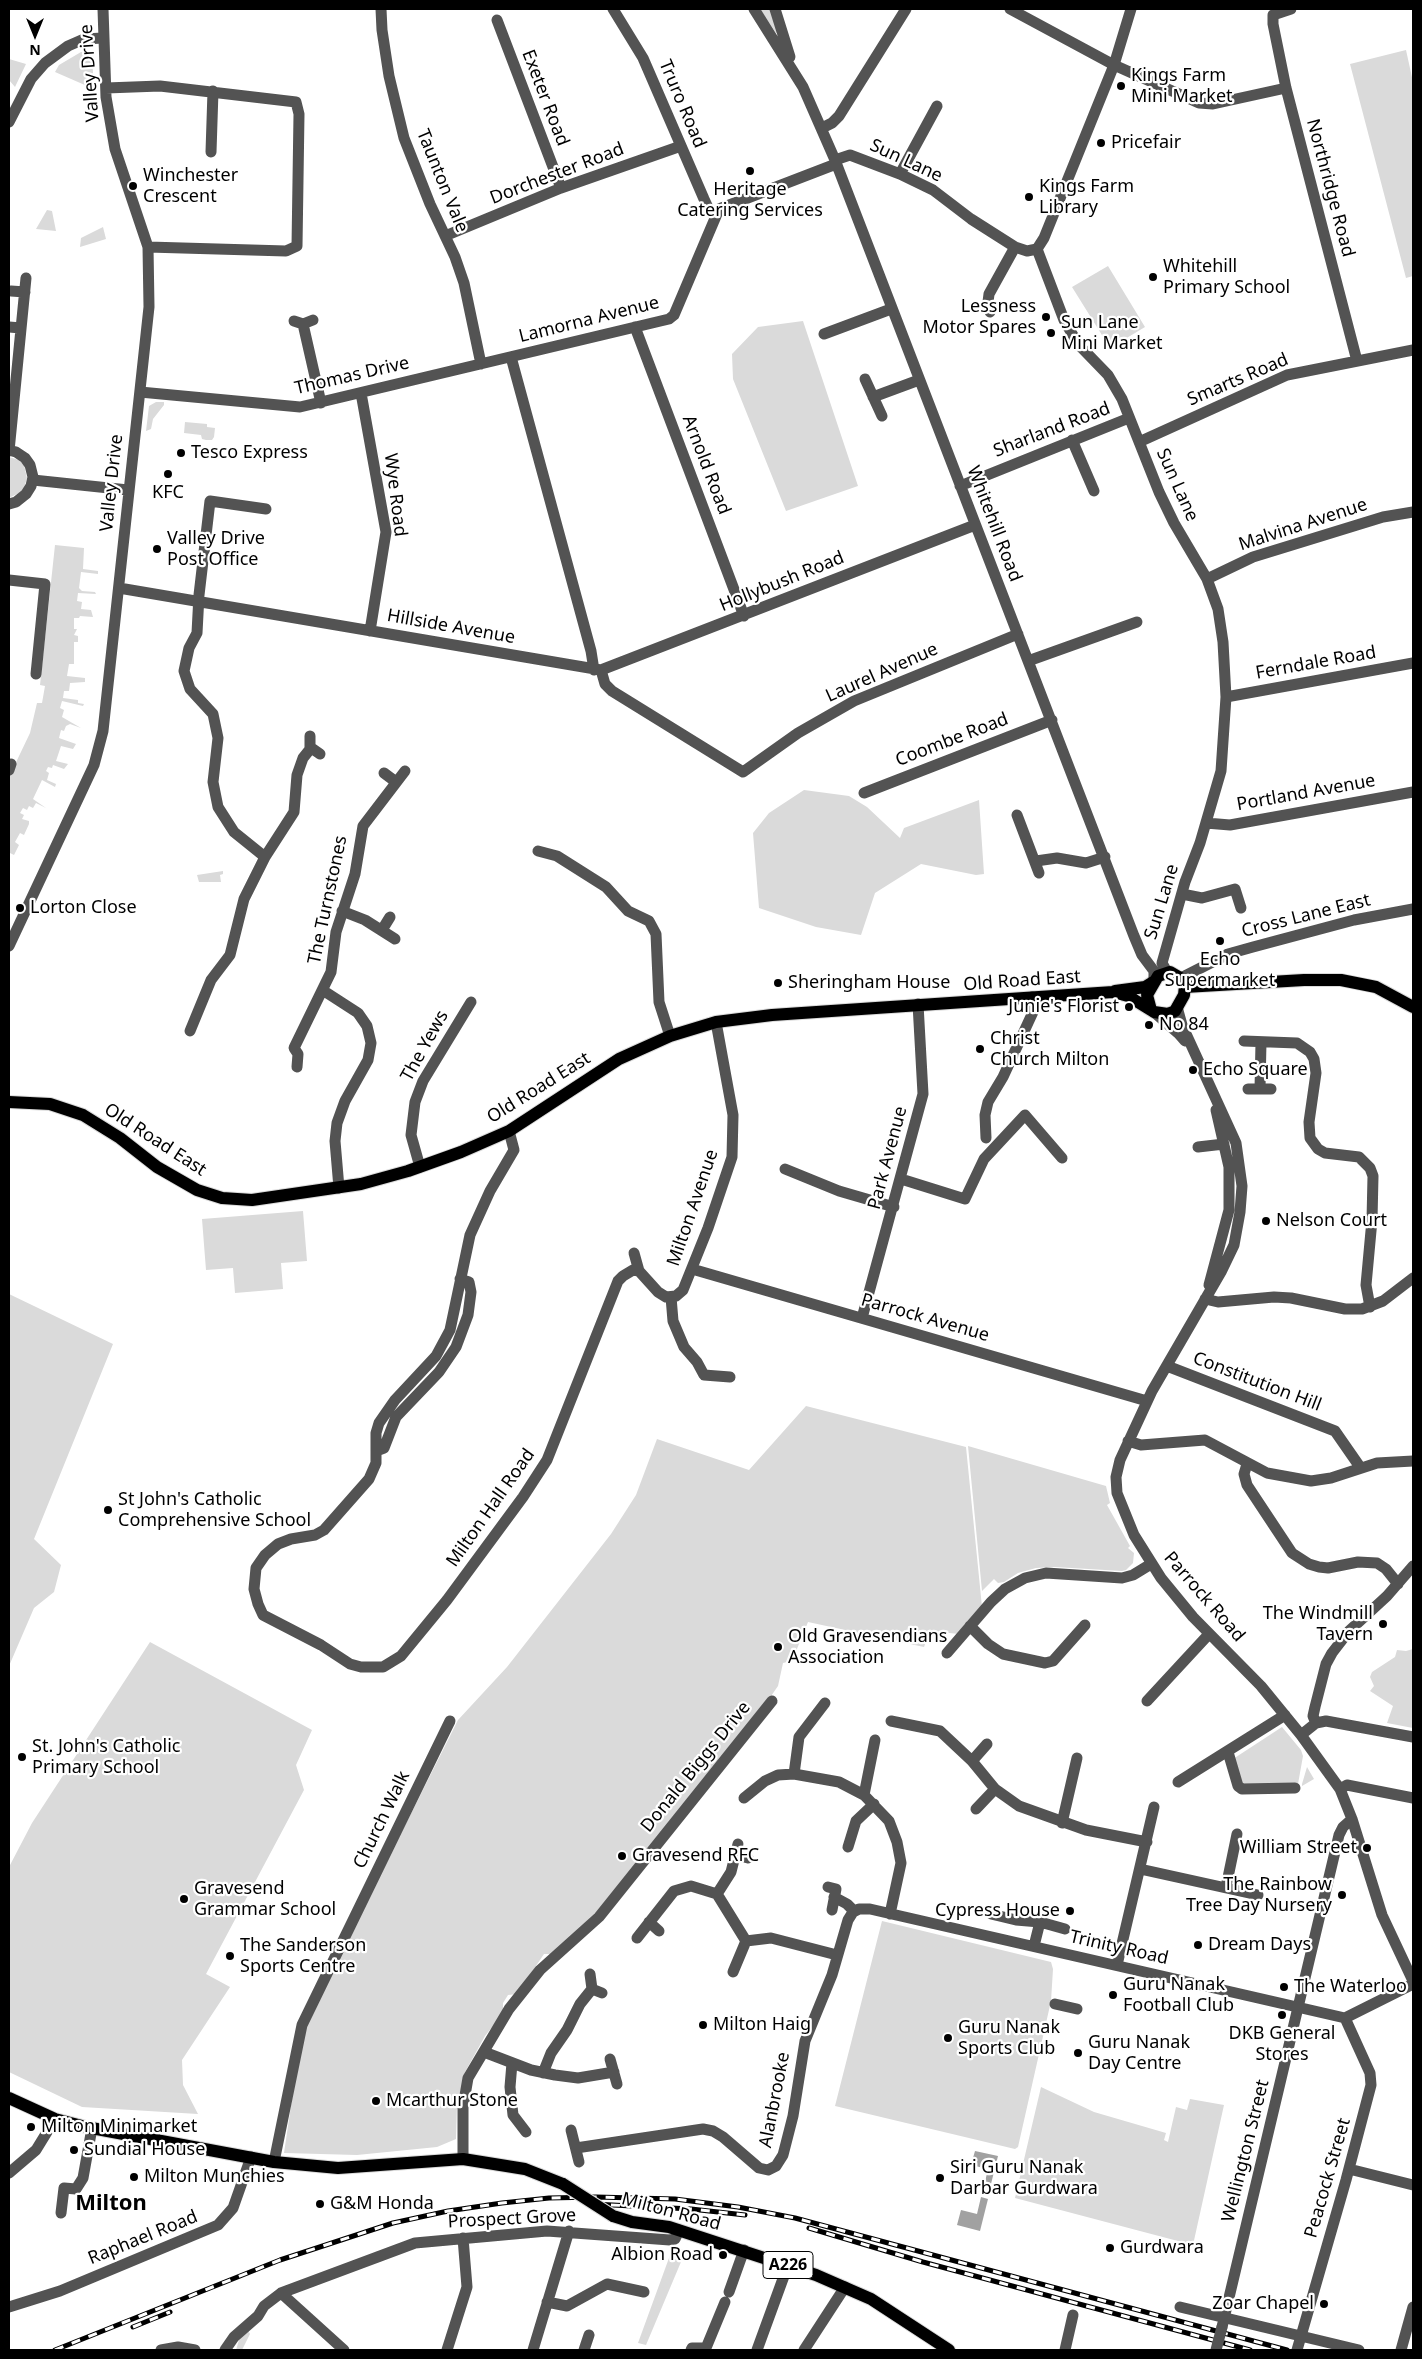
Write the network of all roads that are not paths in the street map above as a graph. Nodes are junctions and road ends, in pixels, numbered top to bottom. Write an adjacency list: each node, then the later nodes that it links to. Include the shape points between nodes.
1 (103, 9): 11 (street, Valley Drive)
2 (381, 9): 27 (street, Taunton Vale, via 390,76 404,138)
3 (613, 9): 21 (street, Truro Road, via 643,58)
4 (754, 9): 13 (street)
5 (775, 9): 13 (street)
6 (906, 9): 20 (street, via 839,116)
7 (1010, 9): 12 (street)
8 (1131, 9): 12 (street)
9 (1291, 9): 15 (street, Northridge Road, via 1273,15)
10 (497, 20): 25 (street, Exeter Road)
11 (103, 38): 14 (street, Valley Drive); 18 (street, via 84,39 45,63)
12 (1114, 65): 15 (street, via 1199,103 1214,104); 30 (street)
13 (794, 70): 20 (street, Whitehill Road)
14 (106, 88): 16 (street, via 155,86); 28 (street, Valley Drive, via 115,149)
15 (1286, 88): 43 (street, Northridge Road)
16 (213, 91): 22 (street); 28 (street, via 296,102 299,114 297,246 286,251)
17 (937, 106): 24 (street)
18 (12, 107): 19 (street)
19 (9, 122)
20 (822, 128): 23 (street, Whitehill Road)
21 (681, 146): 25 (street, Dorchester Road); 26 (street, Truro Road, via 710,211)
22 (211, 152)
23 (835, 162): 24 (street, Sun Lane, via 850,155); 26 (street, via 719,209); 34 (street, Whitehill Road)
24 (900, 174): 29 (street, Sun Lane, via 933,190)
25 (561, 188): 27 (street, Dorchester Road)
26 (715, 215): 38 (street, Lamorna Avenue, via 673,316)
27 (445, 236): 44 (street, Taunton Vale, via 464,283)
28 (148, 247): 47 (street, Valley Drive, via 149,306)
29 (1015, 247): 30 (street, Sun Lane, via 1027,251); 35 (street, via 989,294)
30 (1037, 249): 52 (street, Sun Lane, via 1064,320 1078,344 1108,375)
31 (26, 278): 33 (street)
32 (11, 291): 33 (street)
33 (25, 292): 39 (street)
34 (891, 309): 40 (street); 46 (street, Whitehill Road)
35 (990, 312)
36 (303, 322): 50 (street)
37 (9, 326): 39 (street)
38 (635, 327): 42 (street, Lamorna Avenue); 68 (street, Arnold Road)
39 (22, 328): 55 (street)
40 (824, 334)
41 (1413, 350): 43 (street, Smarts Road)
42 (511, 357): 44 (street, Lamorna Avenue); 74 (street, Lamorna Avenue)
43 (1358, 360): 54 (street, Smarts Road, via 1287,375)
44 (481, 364): 48 (street, Thomas Drive)
45 (866, 379): 49 (street)
46 (919, 380): 49 (street); 57 (street, Whitehill Road)
47 (140, 392): 50 (street, Thomas Drive, via 293,408); 58 (street, Valley Drive)
48 (361, 393): 50 (street, Thomas Drive); 70 (street, Wye Road, via 386,532)
49 (873, 396): 51 (street)
50 (321, 403)
51 (882, 416)
52 (1129, 418): 53 (street, Sharland Road); 54 (street, Sun Lane)
53 (1072, 440): 57 (street, Sharland Road); 59 (street)
54 (1140, 442): 64 (street, Sun Lane, via 1174,523)
55 (9, 450): 56 (street, via 27,460 32,469)
56 (32, 480): 58 (street); 60 (street, via 26,494)
57 (960, 486): 63 (street, Whitehill Road)
58 (128, 490): 66 (street, Valley Drive)
59 (1094, 491)
60 (9, 504)
61 (266, 509): 67 (street, via 211,497)
62 (1413, 512): 64 (street, Malvina Avenue, via 1383,517 1253,557)
63 (975, 525): 68 (street, Hollybush Road); 71 (street, Whitehill Road)
64 (1207, 579): 76 (street, Sun Lane, via 1221,626)
65 (9, 580): 75 (street, via 45,584)
66 (119, 588): 67 (street, Hillside Avenue); 98 (street, Valley Drive, via 103,731 94,765)
67 (199, 602): 70 (street, Hillside Avenue); 87 (street, via 197,634 188,648 184,671 190,689 213,714 218,738 213,782 218,807 234,832)
68 (744, 616): 74 (street, Hollybush Road)
69 (1137, 622): 72 (street)
70 (370, 631): 74 (street, Hillside Avenue)
71 (1018, 634): 72 (street, Whitehill Road); 74 (street, Laurel Avenue, via 854,701 798,733 742,772 612,691)
72 (1028, 662): 77 (street, Whitehill Road)
73 (1413, 663): 76 (street, Ferndale Road)
74 (597, 670)
75 (36, 674)
76 (1226, 697): 85 (street, Sun Lane, via 1220,775)
77 (1052, 720): 83 (street, Coombe Road); 88 (street, Whitehill Road)
78 (310, 736): 87 (street, via 308,741 316,751 303,758 297,775 294,813)
79 (405, 771): 81 (street, The Turnstones)
80 (384, 773): 81 (street)
81 (396, 782): 94 (street, The Turnstones, via 363,824 355,874)
82 (1413, 792): 85 (street, Portland Avenue, via 1233,824)
83 (864, 793)
84 (1017, 815): 89 (street)
85 (1206, 823): 91 (street, Sun Lane)
86 (538, 851): 115 (street, via 557,856 606,887 628,911 649,921 656,934 659,1002)
87 (265, 857): 114 (street, via 244,898 230,955 212,980)
88 (1105, 857): 89 (street, via 1086,863 1057,858); 99 (street, Whitehill Road, via 1141,954)
89 (1036, 861): 90 (street)
90 (1039, 873)
91 (1182, 894): 92 (street, via 1202,898 1235,889); 101 (street, Sun Lane)
92 (1241, 908)
93 (1413, 909): 100 (street, Cross Lane East, via 1354,920 1253,947 1228,954)
94 (342, 911): 96 (street); 105 (street, The Turnstones, via 332,970)
95 (390, 916): 96 (street)
96 (382, 930): 97 (street)
97 (395, 939)
98 (9, 946)
99 (1146, 959): 101 (street); 102 (street, Sun Lane, via 1154,971)
100 (1210, 964): 103 (street, Cross Lane East); 104 (street, via 1205,974)
101 (1164, 967): 102 (main road); 103 (main road)
102 (1154, 981): 106 (main road, Old Road East, via 1147,987); 112 (main road, via 1147,997)
103 (1183, 983): 104 (main road); 110 (main road, via 1183,997)
104 (1206, 986): 111 (main road, via 1341,980 1376,987)
105 (324, 991): 119 (street, The Turnstones, via 294,1047 298,1055); 131 (street, The Turnstones, via 358,1013 367,1026 371,1042 368,1060 345,1101 337,1123 335,1141)
106 (1112, 992): 107 (main road, Old Road East); 112 (main road, Old Road East, via 1128,996)
107 (1032, 998): 109 (main road, Old Road East); 124 (street, via 1032,1012 988,1102)
108 (471, 1002): 128 (street, The Yews, via 423,1080 415,1102 411,1135)
109 (918, 1004): 113 (main road, Old Road East); 130 (street, Park Avenue, via 923,1094)
110 (1177, 1007): 112 (main road, via 1171,1014); 118 (street, Parrock Road)
111 (1413, 1007)
112 (1153, 1011): 118 (street, Parrock Road, via 1178,1033)
113 (716, 1022): 115 (main road, Old Road East); 134 (street, Milton Avenue, via 733,1115 732,1157)
114 (190, 1031)
115 (670, 1036): 123 (main road, Old Road East, via 619,1059)
116 (1244, 1041): 117 (street)
117 (1261, 1042): 120 (street); 139 (street, via 1297,1043 1310,1052 1316,1073 1310,1138 1325,1153 1359,1157 1370,1168 1373,1176 1372,1220 1366,1285)
118 (1194, 1055): 121 (street, Parrock Road)
119 (297, 1067)
120 (1259, 1089)
121 (1213, 1096): 125 (street, Parrock Road); 138 (street, Parrock Road, via 1236,1143 1242,1186 1234,1244)
122 (9, 1102): 131 (main road, Old Road East, via 50,1104 83,1115 157,1167 198,1190 222,1198 252,1200)
123 (509, 1131): 128 (main road, Old Road East); 135 (street, Milton Hall Road, via 514,1150 490,1191 467,1244 456,1309 447,1337 431,1362 384,1413 376,1431 375,1465 369,1480 330,1525 315,1535 278,1544 261,1559 254,1575 256,1601 265,1617 321,1645 350,1664 383,1667 400,1656 479,1558 547,1460 618,1281 627,1272)
124 (986, 1138)
125 (1224, 1144): 126 (street); 138 (street, Parrock Road, via 1229,1210)
126 (1198, 1147)
127 (1062, 1158): 130 (street, via 1026,1114 984,1159 965,1199)
128 (420, 1167): 131 (main road, Old Road East)
129 (785, 1169): 132 (street, via 839,1191)
130 (901, 1179): 132 (street, Park Avenue)
131 (340, 1188)
132 (894, 1207): 140 (street, Park Avenue)
133 (634, 1253): 135 (street)
134 (692, 1269): 137 (street, Milton Avenue, via 682,1292); 140 (street, Parrock Avenue)
135 (638, 1271): 137 (street, via 660,1294)
136 (1413, 1278): 139 (street, via 1387,1299)
137 (671, 1297): 142 (street, via 678,1337 698,1362 700,1374)
138 (1205, 1298): 139 (street, via 1218,1302 1285,1297 1345,1309); 141 (street, Parrock Road)
139 (1370, 1307)
140 (862, 1318): 143 (street, Parrock Avenue)
141 (1167, 1366): 143 (street, Parrock Road); 147 (street, Constitution Hill, via 1335,1431)
142 (730, 1377)
143 (1147, 1401): 144 (street, Parrock Road)
144 (1128, 1441): 146 (street, via 1141,1445 1205,1440); 148 (street, Parrock Road, via 1117,1469 1117,1493 1129,1525)
145 (1413, 1461): 147 (street, via 1393,1460)
146 (1247, 1464): 147 (street, via 1270,1474 1311,1481 1331,1478); 150 (street, via 1244,1474 1248,1486 1292,1553 1319,1567 1377,1563)
147 (1360, 1467)
148 (1151, 1564): 152 (street, via 1122,1578 1046,1573 1024,1578 1005,1589); 153 (street, Parrock Road)
149 (1413, 1566): 150 (street)
150 (1398, 1584): 161 (street, via 1349,1631 1330,1655 1315,1706)
151 (1085, 1625): 152 (street, via 1072,1630 1053,1662 1045,1664 1003,1654)
152 (970, 1626): 154 (street)
153 (1209, 1634): 155 (street); 158 (street, Parrock Road)
154 (947, 1652)
155 (1148, 1696)
156 (772, 1701): 212 (street, Donald Biggs Drive, via 599,1917 527,1984)
157 (825, 1703): 169 (street, via 799,1737)
158 (1285, 1715): 162 (street, Parrock Road); 166 (street)
159 (450, 1721): 224 (street, Church Walk, via 302,2026)
160 (891, 1721): 168 (street, via 940,1731)
161 (1316, 1723): 162 (street); 163 (street, via 1328,1722)
162 (1301, 1735): 173 (street, Parrock Road)
163 (1413, 1737)
164 (875, 1740): 174 (street)
165 (987, 1744): 168 (street)
166 (1228, 1752): 170 (street); 171 (street, via 1238,1786 1242,1789)
167 (1077, 1758): 181 (street)
168 (972, 1761): 172 (street)
169 (794, 1774): 174 (street, via 839,1782); 175 (street, via 778,1775 765,1781)
170 (1178, 1782)
171 (1295, 1788)
172 (995, 1789): 179 (street); 181 (street, via 1019,1806)
173 (1340, 1789): 176 (street, via 1347,1785); 180 (street, Parrock Road)
174 (864, 1795): 177 (street)
175 (744, 1798)
176 (1413, 1798)
177 (874, 1804): 184 (street, via 856,1821); 192 (street, via 889,1821 901,1864)
178 (1154, 1808): 183 (street)
179 (976, 1810)
180 (1352, 1819): 207 (street, Parrock Road, via 1382,1916); 209 (street, Wellington Street, via 1339,1834)
181 (1062, 1823): 183 (street, via 1104,1835)
182 (1237, 1834): 187 (street)
183 (1147, 1842): 186 (street)
184 (848, 1847)
185 (748, 1858): 188 (street, via 737,1850 731,1872)
186 (1140, 1869): 187 (street); 204 (street)
187 (1226, 1887): 189 (street)
188 (717, 1894): 195 (street, via 698,1886 679,1888); 200 (street)
189 (1258, 1895)
190 (832, 1910): 191 (street, via 831,1892)
191 (854, 1911): 192 (street, Trinity Road, via 866,1909); 203 (street, via 848,1920)
192 (890, 1914): 201 (street, Trinity Road)
193 (991, 1914): 194 (street)
194 (1016, 1920): 196 (street); 201 (street)
195 (649, 1922): 198 (street); 199 (street)
196 (1040, 1922): 197 (street); 202 (street)
197 (1065, 1929)
198 (659, 1931)
199 (637, 1938)
200 (746, 1941): 203 (street, via 771,1938); 205 (street)
201 (1011, 1942): 202 (street, Trinity Road)
202 (1034, 1946): 204 (street, Trinity Road)
203 (838, 1955): 221 (street, Alanbrooke, via 805,2041 784,2152 781,2161 773,2168 759,2168 723,2136 703,2129)
204 (1117, 1965): 209 (street, Trinity Road)
205 (733, 1972)
206 (590, 1974): 215 (street, via 597,1991 580,2004)
207 (1413, 1983): 211 (street)
208 (1055, 2004): 210 (street)
209 (1298, 2007): 211 (street, Trinity Road); 244 (street, Wellington Street)
210 (1076, 2009)
211 (1345, 2018): 226 (street, Peacock Street, via 1371,2079)
212 (484, 2052): 214 (street); 223 (street, Donald Biggs Drive, via 468,2078 463,2107)
213 (610, 2059): 215 (street, via 615,2078 578,2078)
214 (512, 2063): 215 (street); 220 (street, via 513,2115)
215 (543, 2073)
216 (9, 2098): 217 (main road, A226)
217 (55, 2119): 218 (main road, A226); 227 (street, via 36,2150)
218 (92, 2128): 222 (main road, A226); 230 (street, via 83,2178 76,2188 64,2188)
219 (571, 2130): 221 (street)
220 (526, 2132)
221 (576, 2148): 225 (street)
222 (251, 2157): 224 (main road, Milton Road / A226); 240 (street, Raphael Road, via 233,2208 218,2225 60,2291)
223 (463, 2159): 224 (main road, Milton Road / A226, via 345,2167); 231 (main road, Milton Road / A226, bridge, via 525,2169 563,2184 613,2216)
224 (274, 2162)
225 (578, 2162)
226 (1350, 2169): 229 (street); 246 (street, Peacock Street)
227 (9, 2173): 228 (street)
228 (9, 2184)
229 (1413, 2185)
230 (61, 2213)
231 (678, 2230): 232 (street, Prospect Grove, via 675,2239 670,2240); 234 (main road, Milton Road / A226)
232 (569, 2231): 233 (street, Prospect Grove); 239 (street)
233 (463, 2238): 238 (street, Prospect Grove, via 410,2244); 252 (street, via 467,2287)
234 (744, 2250): 235 (main road, Milton Road / A226); 255 (street, via 706,2348)
235 (788, 2265): 236 (main road, Milton Road / A226); 256 (street)
236 (845, 2287): 257 (street); 258 (main road, Milton Road / A226, via 897,2314)
237 (644, 2292): 239 (street, via 607,2284 567,2306)
238 (281, 2293): 250 (street, Prospect Grove, via 234,2336); 251 (street)
239 (547, 2302): 253 (street)
240 (9, 2307)
241 (1180, 2308): 244 (street)
242 (1413, 2308): 262 (street)
243 (1073, 2315): 259 (street)
244 (1223, 2322): 246 (street); 260 (street, Wellington Street, bridge)
245 (589, 2335): 254 (street)
246 (1303, 2336): 247 (street, Peacock Street); 261 (street)
247 (1297, 2349)
248 (161, 2350): 249 (street, via 178,2347)
249 (195, 2350)
250 (225, 2350)
251 (343, 2350)
252 (447, 2350)
253 (533, 2350)
254 (584, 2350)
255 (691, 2350)
256 (757, 2350)
257 (804, 2350)
258 (949, 2350)
259 (1065, 2350)
260 (1216, 2350)
261 (1359, 2350)
262 (1401, 2350)

